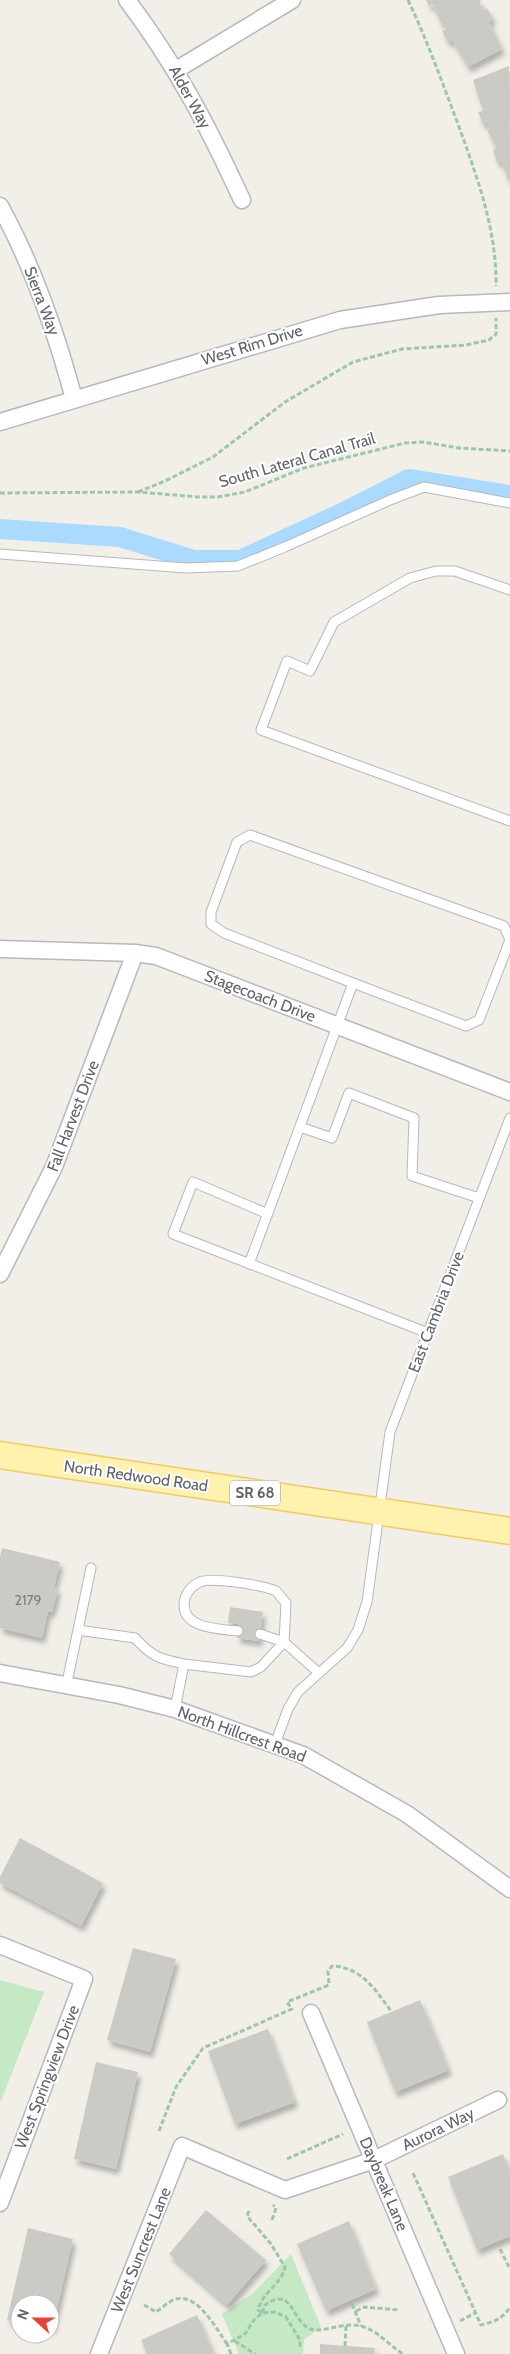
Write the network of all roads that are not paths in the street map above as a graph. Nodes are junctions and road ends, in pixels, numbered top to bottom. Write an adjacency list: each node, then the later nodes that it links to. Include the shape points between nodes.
1 (127, 0): 3 (street, Alder Way)
2 (292, 0): 3 (street)
3 (176, 70): 4 (street, Alder Way, via 210,131)
4 (242, 200)
5 (0, 206): 7 (street, Sierra Way, via 44,300)
6 (503, 302): 7 (street, West Rim Drive, via 413,308 340,320)
7 (74, 399): 8 (street, West Rim Drive)
8 (0, 422)
9 (510, 503): 10 (lane, via 424,487 238,566 186,568)
10 (0, 554)
11 (510, 590): 12 (lane, via 455,572 436,571 410,578 334,622 310,671 287,661 261,730)
12 (510, 821)
13 (0, 949): 14 (street, Stagecoach Drive)
14 (134, 953): 16 (street, Stagecoach Drive, via 156,956); 23 (street, Fall Harvest Drive, via 54,1168)
15 (353, 983): 15 (lane, via 224,933 211,924 211,912 237,842 250,835 504,926 510,940 479,1020 466,1026); 16 (lane)
16 (338, 1026): 17 (street, Stagecoach Drive); 19 (lane)
17 (510, 1092)
18 (510, 1118): 20 (lane, East Cambria Drive)
19 (300, 1127): 20 (lane, via 332,1138 349,1093 414,1118 412,1176); 21 (lane)
20 (479, 1198): 24 (lane, East Cambria Drive)
21 (268, 1214): 22 (lane); 22 (lane, via 193,1182 173,1234)
22 (249, 1264): 24 (lane)
23 (0, 1274)
24 (428, 1333): 26 (lane, East Cambria Drive, via 390,1432)
25 (0, 1456): 26 (main road, North Redwood Road / SR 68)
26 (378, 1512): 27 (main road, North Redwood Road / SR 68); 35 (lane, East Cambria Drive, via 367,1602 358,1630 347,1648)
27 (510, 1531)
28 (91, 1568): 29 (lane)
29 (78, 1630): 33 (lane, via 135,1638 155,1657); 36 (lane)
30 (238, 1631): 32 (lane, via 204,1627 193,1622 184,1602 194,1585 213,1580 276,1591 286,1604)
31 (260, 1634): 32 (lane)
32 (284, 1642): 33 (lane, via 261,1667 251,1672); 35 (lane)
33 (184, 1664): 37 (lane)
34 (0, 1673): 36 (street, North Hillcrest Road)
35 (319, 1673): 38 (lane, East Cambria Drive, via 298,1692)
36 (66, 1687): 37 (street, North Hillcrest Road, via 119,1695)
37 (176, 1709): 38 (street, North Hillcrest Road)
38 (275, 1744): 39 (street, North Hillcrest Road, via 303,1755 407,1814)
39 (510, 1889)
40 (0, 1945): 45 (street, West Springview Drive, via 84,1979)
41 (311, 2013): 44 (street, Daybreak Lane)
42 (498, 2100): 44 (street, Aurora Way)
43 (182, 2146): 44 (street, Aurora Way, via 285,2190); 46 (street, West Suncrest Lane)
44 (374, 2160): 47 (street, Daybreak Lane)
45 (0, 2203)
46 (99, 2354)
47 (456, 2354)

